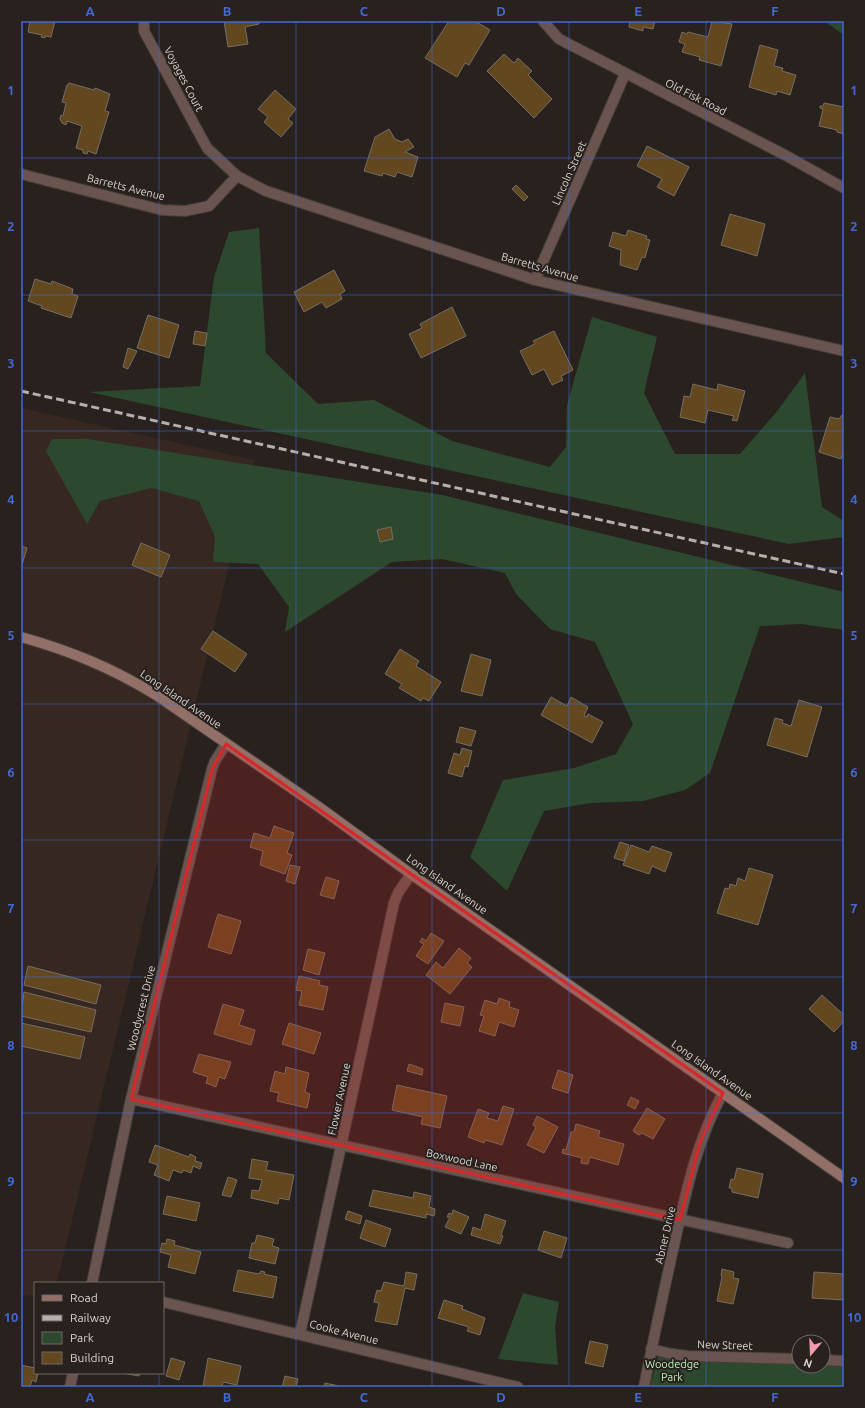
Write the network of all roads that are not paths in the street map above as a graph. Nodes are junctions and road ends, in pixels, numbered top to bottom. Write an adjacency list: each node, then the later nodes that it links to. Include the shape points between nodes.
1 (144, 21): 4 (street, Voyages Court, via 144,31)
2 (543, 21): 3 (street, Old Fisk Road, via 558,39)
3 (625, 74): 7 (street, Old Fisk Road); 8 (street, Lincoln Street)
4 (207, 148): 6 (street, Barretts Avenue)
5 (21, 174): 6 (street, Barretts Avenue, via 162,210 185,211 209,206)
6 (238, 176): 8 (street, Barretts Avenue, via 266,191)
7 (844, 188)
8 (535, 280): 9 (street, Barretts Avenue)
9 (844, 351)
10 (21, 638): 11 (street, Long Island Avenue, via 71,652 112,669 156,695)
11 (226, 744): 12 (street, Long Island Avenue); 14 (street, Woodycrest Drive, via 212,769)
12 (411, 874): 13 (street, Long Island Avenue); 15 (street, Flower Avenue, via 394,903)
13 (723, 1093): 16 (street, Long Island Avenue); 17 (street, Abner Drive, via 700,1143)
14 (131, 1099): 15 (street, Boxwood Lane); 19 (street, Woodycrest Drive)
15 (340, 1146): 17 (street, Boxwood Lane); 21 (street, Flower Avenue)
16 (844, 1178)
17 (680, 1220): 18 (street, Boxwood Lane); 22 (street, Abner Drive)
18 (788, 1243)
19 (92, 1282)
20 (164, 1302): 21 (street, Cooke Avenue)
21 (300, 1334): 28 (street, Cooke Avenue)
22 (651, 1349): 23 (street, New Street, via 688,1356); 29 (street, Abner Drive)
23 (791, 1359)
24 (831, 1360): 25 (street)
25 (844, 1361)
26 (73, 1374): 27 (street)
27 (70, 1387)
28 (518, 1387)
29 (644, 1387)

